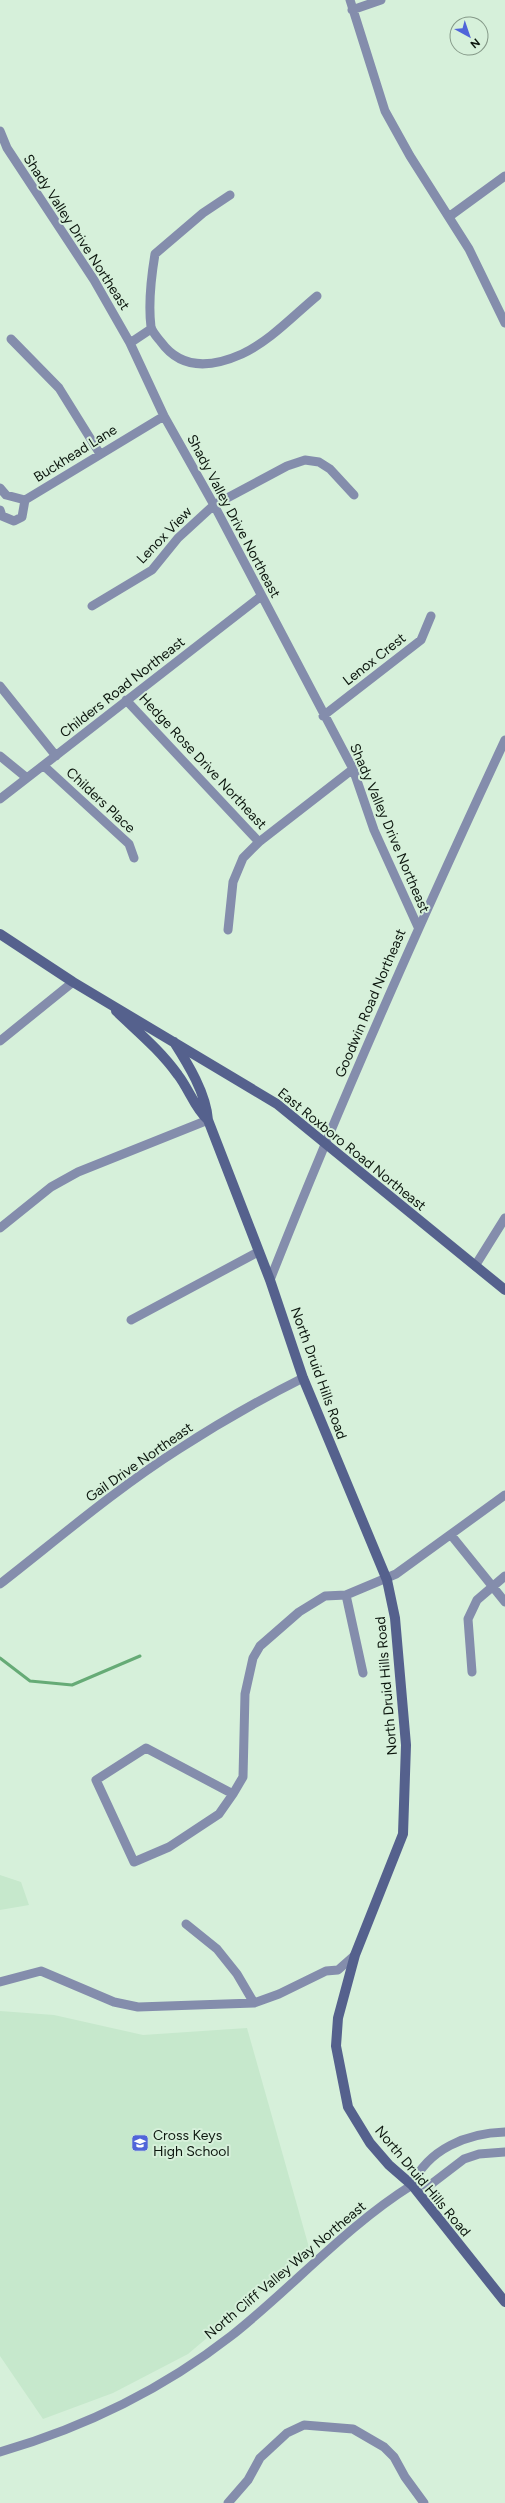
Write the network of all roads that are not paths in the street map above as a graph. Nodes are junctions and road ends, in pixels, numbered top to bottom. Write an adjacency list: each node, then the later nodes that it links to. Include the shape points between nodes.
1 (350, 0): 3 (street)
2 (381, 0): 3 (street)
3 (352, 10): 7 (street, via 385,111 410,156)
4 (0, 131): 12 (street, Shady Valley Drive Northeast, via 7,148 94,280)
5 (505, 176): 7 (street)
6 (230, 195): 10 (street, via 203,213 155,254 150,282)
7 (450, 216): 9 (street)
8 (317, 296): 10 (street, via 244,353 217,364 201,366 180,360 164,346)
9 (505, 323)
10 (151, 329): 12 (street)
11 (11, 339): 14 (street, via 59,388)
12 (130, 343): 13 (street, Shady Valley Drive Northeast)
13 (164, 416): 14 (street, Buckhead Lane); 18 (street, Shady Valley Drive Northeast)
14 (100, 454): 17 (street, Buckhead Lane)
15 (3, 491): 17 (street, Buckhead Lane); 19 (street)
16 (354, 495): 18 (street, Lenox View, via 330,469 319,462 306,460 287,466)
17 (25, 500): 20 (street, via 22,518 7,520)
18 (214, 504): 21 (street, Shady Valley Drive Northeast); 22 (street, Lenox View, via 178,538 152,570)
19 (0, 506)
20 (0, 510)
21 (260, 596): 25 (street, Childers Road Northeast); 26 (street, Shady Valley Drive Northeast)
22 (92, 606)
23 (431, 616): 26 (street, Lenox Crest, via 421,640)
24 (0, 686): 29 (street)
25 (126, 700): 29 (street, Childers Road Northeast); 34 (street, Hedge Rose Drive Northeast)
26 (323, 716): 31 (street, Shady Valley Drive Northeast)
27 (505, 740): 36 (street, Goodwin Road Northeast)
28 (0, 756): 32 (street)
29 (56, 756): 30 (street, Childers Road Northeast)
30 (44, 766): 32 (street, Childers Road Northeast); 35 (street, Childers Place, via 129,844)
31 (353, 769): 34 (street); 36 (street, Shady Valley Drive Northeast, via 374,830)
32 (27, 778): 33 (street, Childers Road Northeast)
33 (0, 799)
34 (259, 842): 37 (street, via 243,858 234,882)
35 (134, 858)
36 (418, 927): 44 (street, Goodwin Road Northeast)
37 (228, 930)
38 (0, 934): 39 (main road)
39 (73, 982): 40 (main road); 41 (street)
40 (103, 999): 42 (main road, East Roxboro Road Northeast); 43 (main road, via 165,1057 191,1094 200,1113)
41 (0, 1041)
42 (174, 1042): 43 (main road, North Druid Hills Road, via 191,1072 207,1110); 44 (main road, East Roxboro Road Northeast, via 277,1104)
43 (208, 1120): 46 (street, via 78,1172 51,1186); 47 (main road, North Druid Hills Road)
44 (323, 1144): 48 (main road, East Roxboro Road Northeast); 49 (street, Goodwin Road Northeast)
45 (505, 1218): 48 (street)
46 (0, 1228)
47 (258, 1252): 49 (main road, North Druid Hills Road); 51 (street)
48 (475, 1266): 50 (main road, East Roxboro Road Northeast)
49 (270, 1280): 52 (main road, North Druid Hills Road)
50 (505, 1290)
51 (131, 1320)
52 (303, 1378): 56 (main road, North Druid Hills Road); 57 (street, Gail Drive Northeast, via 258,1401 179,1449 119,1491)
53 (505, 1495): 54 (street)
54 (451, 1535): 56 (street); 58 (street)
55 (505, 1576): 58 (street)
56 (387, 1580): 59 (street); 65 (main road, North Druid Hills Road, via 396,1625 406,1745 403,1834)
57 (0, 1584)
58 (493, 1586): 60 (street); 61 (street, via 476,1600 468,1619)
59 (346, 1595): 62 (street); 63 (street, via 325,1596 299,1612 260,1646 253,1658 245,1694 243,1777)
60 (505, 1602)
61 (472, 1672)
62 (363, 1673)
63 (233, 1794): 63 (street, via 219,1814 169,1847 134,1862 96,1780 146,1748)
64 (186, 1924): 67 (street, via 217,1948 237,1974)
65 (355, 1954): 67 (street, via 338,1970 326,1971); 70 (main road, North Druid Hills Road, via 338,2018 336,2046 348,2107 370,2143 389,2165)
66 (0, 1982): 67 (street, via 41,1971 114,2002 138,2007)
67 (254, 2003)
68 (505, 2132): 70 (street, via 474,2135 454,2142 419,2169)
69 (505, 2152): 70 (street, via 479,2154 464,2159 430,2185)
70 (412, 2185): 71 (main road, North Druid Hills Road); 72 (street, North Cliff Valley Way Northeast, via 327,2251 230,2336 161,2383 60,2433)
71 (505, 2302)
72 (0, 2452)
73 (228, 2503): 74 (street, via 248,2480 260,2458 287,2433 304,2425 353,2429 384,2447 394,2457)
74 (424, 2503)

